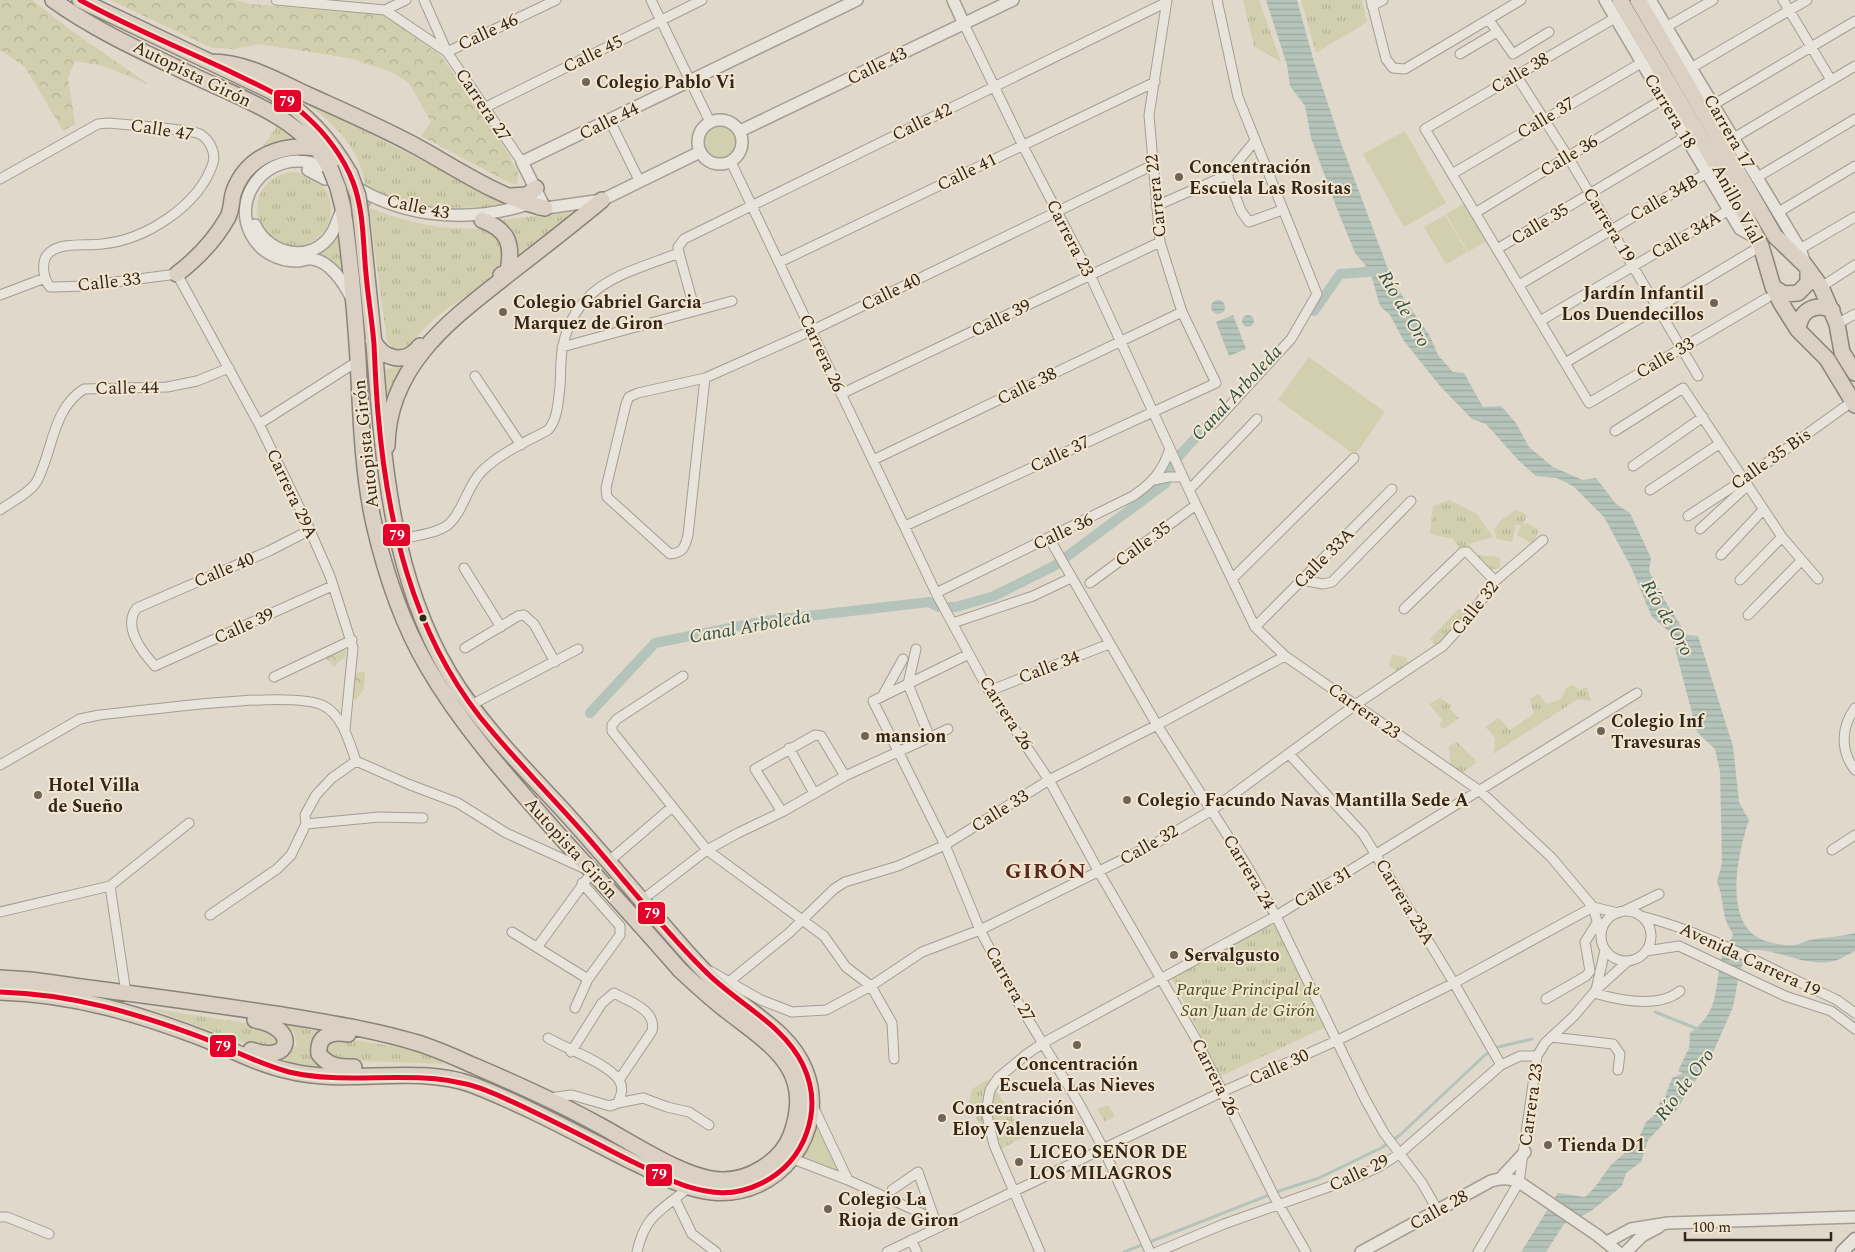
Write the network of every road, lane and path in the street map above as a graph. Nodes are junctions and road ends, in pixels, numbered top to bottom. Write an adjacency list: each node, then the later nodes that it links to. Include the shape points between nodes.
1 (53, 0): 58 (highway, Autopista Girón, via 75,16 155,58 280,117)
2 (80, 0): 37 (highway, Autopista Girón)
3 (276, 0): 24 (street)
4 (406, 0): 24 (street)
5 (424, 0): 35 (street, Carrera 27)
6 (556, 0): 35 (street, Calle 46)
7 (651, 0): 27 (street)
8 (702, 0): 27 (street, Calle 45)
9 (857, 0): 43 (street, Calle 44)
10 (953, 0): 30 (street, Carrera 23)
11 (1014, 0): 30 (street, Calle 43)
12 (1217, 0): 56 (street, via 1238,97)
13 (1383, 0): 23 (street)
14 (1521, 0): 28 (street)
15 (1606, 0): 26 (street, Carrera 18)
16 (1620, 0): 91 (highway, Anillo Víal)
17 (1638, 0): 98 (highway, Anillo Víal, via 1775,236)
18 (1650, 0): 31 (street, Carrera 17)
19 (1713, 0): 31 (street)
20 (1783, 0): 25 (street)
21 (1808, 0): 25 (street)
22 (1166, 1): 44 (street, Carrera 22); 45 (street, Calle 42)
23 (1371, 3): 28 (street, via 1386,59 1393,68 1405,69)
24 (385, 10): 35 (street)
25 (1789, 11): 34 (street); 40 (street)
26 (1615, 18): 38 (street, Carrera 18); 41 (street, Calle 38)
27 (661, 20): 43 (street); 48 (street, Calle 45)
28 (1489, 20): 32 (street)
29 (1855, 21): 34 (street)
30 (964, 24): 45 (street, Carrera 23); 53 (street, Calle 43)
31 (1666, 28): 40 (street, Carrera 17)
32 (1497, 32): 33 (street, via 1513,54); 36 (street)
33 (1549, 32)
34 (1810, 47): 42 (street); 47 (street)
35 (447, 52): 48 (street, Carrera 27)
36 (1460, 54)
37 (210, 62): 74 (highway, via 229,62 264,74 404,140); 116 (highway, Autopista Girón, bridge, via 291,103 325,135 350,174 358,196)
38 (1641, 62): 46 (street, Carrera 18); 49 (street, Calle 37)
39 (1855, 66): 42 (street)
40 (1691, 68): 47 (street, Carrera 17)
41 (1516, 75): 49 (street, Carrera 19); 67 (street, Calle 38, via 1425,129)
42 (1831, 80): 55 (street)
43 (690, 81): 50 (street, Calle 44); 51 (street)
44 (1155, 82): 57 (street, Calle 41); 63 (street, Carrera 22, via 1149,115)
45 (994, 86): 57 (street, Carrera 23); 78 (street, Calle 42)
46 (1663, 99): 54 (street, Carrera 18); 60 (street, Calle 36)
47 (1712, 105): 55 (street, Carrera 17)
48 (484, 108): 61 (street, Carrera 27)
49 (1544, 120): 60 (street, Carrera 19); 67 (street, Calle 37)
50 (610, 121): 61 (street, Calle 44); 71 (street)
51 (710, 122): 53 (street, via 727,120); 59 (street, via 699,135)
52 (1854, 122): 69 (street)
53 (740, 131): 62 (street, via 742,148)
54 (1685, 137): 65 (street, Carrera 18); 73 (street, Calle 35)
55 (1732, 138): 69 (street, Carrera 17)
56 (1254, 142): 68 (street); 82 (street)
57 (1023, 146): 84 (street, Carrera 23); 95 (street, Calle 41)
58 (316, 148): 66 (highway, Autopista Girón); 99 (highway, via 279,149 252,164 234,190 230,214 219,231 193,262)
59 (700, 152): 62 (street, via 714,163); 71 (street, Calle 43)
60 (1568, 157): 73 (street, Carrera 19); 86 (street, Calle 36)
61 (522, 162): 72 (street, Carrera 27)
62 (731, 162): 78 (street, Carrera 26)
63 (1153, 165): 79 (street, Carrera 22); 84 (street, Calle 40)
64 (1855, 166): 85 (street)
65 (1707, 173): 83 (street, Carrera 18); 89 (street, Calle 34B)
66 (328, 174): 80 (highway, Autopista Girón, bridge, via 338,188); 80 (street, via 300,167 286,168 273,174 262,183 254,202 254,222 269,245 296,254 322,244 331,234)
67 (1452, 174): 86 (street)
68 (1226, 175): 79 (street); 82 (street, via 1249,222)
69 (1756, 178): 85 (street, Carrera 17)
70 (0, 180): 101 (street, Calle 47, via 98,124 200,134 211,146 214,159 210,173 173,215 146,232 118,242 51,251 44,261)
71 (640, 182): 75 (street, Calle 43)
72 (536, 188): 74 (highway, via 527,195); 77 (street); 81 (street, Carrera 27)
73 (1590, 193): 89 (street, Carrera 19); 92 (street, Calle 35)
74 (511, 196): 77 (highway)
75 (602, 200): 81 (street, Calle 43); 142 (highway, via 464,310 421,352 410,368 395,403 387,440)
76 (371, 204): 88 (street, Calle 43, via 422,218)
77 (528, 204): 81 (highway); 107 (street, Calle 43, via 493,214 442,215 409,209 370,195 312,163 288,161 266,170 246,199 246,223 251,234 266,252 276,258 288,261 312,259 326,266 343,282)
78 (752, 205): 94 (street, Calle 42, via 680,242); 95 (street, Carrera 26)
79 (1156, 206): 90 (street, Carrera 22)
80 (343, 208): 107 (highway, Autopista Girón)
81 (546, 208): 88 (street, Calle 43)
82 (1282, 210): 134 (street, via 1317,294 1291,338)
83 (1729, 210): 91 (street, Carrera 18, via 1740,229); 96 (street, Calle 34A)
84 (1057, 212): 100 (street, Carrera 23); 115 (street, Calle 40)
85 (1777, 212): 93 (street, Carrera 17)
86 (1475, 213): 92 (street)
87 (1855, 217): 93 (street)
88 (482, 220): 116 (highway, via 494,225 507,238 511,257 508,271 453,310 407,357 383,354)
89 (1612, 229): 96 (street, Carrera 19); 102 (street, Calle 34B)
90 (1160, 242): 100 (street, Calle 39); 110 (street, Carrera 22)
91 (1760, 243): 104 (highway, Anillo Víal); 108 (street)
92 (1497, 249): 102 (street)
93 (1800, 249): 98 (street, Carrera 17)
94 (679, 253): 109 (street); 118 (street, via 617,276 592,293 577,307)
95 (780, 262): 115 (street, Carrera 26)
96 (1633, 266): 108 (street, Carrera 19); 113 (street, Calle 34A)
97 (1855, 266): 103 (street)
98 (1807, 267): 103 (highway, Anillo Víal); 104 (highway, via 1808,283 1798,293)
99 (177, 274): 101 (street, Calle 33, via 55,287 50,287); 122 (street, Carrera 29A)
100 (1090, 275): 117 (street, Carrera 23); 128 (street, Calle 39)
101 (45, 278): 105 (street)
102 (1519, 285): 113 (street)
103 (1821, 287): 112 (highway, Anillo Víal)
104 (1770, 292): 114 (highway, Anillo Víal); 119 (street, Calle 33)
105 (0, 295)
106 (732, 301): 109 (street)
107 (354, 303): 120 (highway, Autopista Girón)
108 (1657, 308): 119 (street, Carrera 19); 121 (street)
109 (695, 311): 118 (street)
110 (1182, 312): 117 (street, Calle 38); 127 (street, Carrera 22)
111 (1855, 314): 112 (street)
112 (1834, 317): 114 (highway, via 1818,306 1806,312); 123 (highway, Anillo Víal, via 1842,352)
113 (1540, 321): 121 (street)
114 (1798, 330): 129 (highway, Anillo Víal, via 1827,359)
115 (811, 331): 126 (street, Calle 40); 128 (street, Carrera 26)
116 (373, 340): 142 (highway, Autopista Girón, via 378,416)
117 (1120, 341): 130 (street, Carrera 23); 140 (street, Calle 38)
118 (562, 346): 137 (street, via 553,424)
119 (1681, 348): 121 (street, Calle 33, via 1589,403); 125 (street, Carrera 19)
120 (358, 361): 133 (street); 224 (highway, Autopista Girón, via 362,440 374,523 390,581 410,632 426,665 477,739)
121 (1565, 363)
122 (229, 368): 133 (street, Carrera 29A); 151 (street, Calle 44, via 197,381 167,387 84,389 74,395 55,430 37,481)
123 (1855, 373)
124 (475, 376): 137 (street)
125 (1698, 376)
126 (705, 378): 126 (street, Calle 40, via 688,535 684,548 670,554 607,497 606,488 629,396)
127 (1216, 383): 130 (street, Calle 37)
128 (841, 394): 140 (street, Carrera 26)
129 (1854, 403): 145 (street, Calle 35 Bis)
130 (1153, 411): 138 (street, Carrera 23); 154 (street, Calle 37)
131 (1703, 417): 135 (street, via 1683,388); 136 (street); 141 (street)
132 (1256, 419): 147 (street)
133 (259, 424): 156 (street, Carrera 29A)
134 (1213, 424)
135 (1615, 431)
136 (1719, 444): 145 (street); 148 (street)
137 (521, 445): 158 (street, via 481,472 448,524)
138 (1170, 448): 143 (street, Carrera 23); 144 (street, Calle 36)
139 (1354, 458): 165 (street)
140 (873, 460): 154 (street, Carrera 26)
141 (1634, 466)
142 (387, 477): 158 (highway, Autopista Girón)
143 (1183, 477): 144 (street); 147 (street, Carrera 23)
144 (1154, 480): 159 (street, Calle 36, via 1121,504)
145 (1745, 483): 152 (street); 153 (street, Calle 35 Bis); 155 (street)
146 (1392, 489): 167 (street, Calle 33A)
147 (1189, 490): 150 (street, Carrera 23)
148 (1650, 490)
149 (1411, 501): 167 (street, via 1332,582 1323,584)
150 (1196, 505): 165 (street, Carrera 23); 170 (street, Calle 35)
151 (0, 510)
152 (1764, 510): 157 (street); 161 (street)
153 (1688, 516)
154 (905, 526): 172 (street, Carrera 26)
155 (1700, 529)
156 (310, 530): 171 (street, Carrera 29A); 187 (street, Calle 40, via 137,608 131,615 131,625)
157 (1782, 537): 162 (street); 168 (street)
158 (397, 540): 194 (highway, Autopista Girón, via 425,626 450,674)
159 (1050, 540): 164 (street, Carrera 24); 172 (street, Calle 36)
160 (1543, 540): 169 (street, Calle 32)
161 (1721, 555)
162 (1801, 561): 166 (street); 174 (street)
163 (464, 568): 177 (street)
164 (1071, 578): 175 (street, via 1033,596); 179 (street, Carrera 24)
165 (1232, 579): 176 (street, Carrera 23)
166 (1818, 579)
167 (1302, 580): 176 (street, Calle 33A)
168 (1740, 580)
169 (1495, 581): 173 (street, via 1467,552 1463,552); 195 (street, Calle 32, via 1443,646)
170 (1090, 583)
171 (332, 586): 178 (street, Carrera 29A); 187 (street, Calle 39)
172 (936, 593): 175 (street, Carrera 26)
173 (1404, 609)
174 (1748, 615)
175 (953, 623): 183 (street, Carrera 26)
176 (1255, 626): 184 (street, Carrera 23)
177 (501, 627): 180 (street); 186 (street, via 518,616 530,618)
178 (352, 640): 189 (street); 198 (street, Carrera 29A)
179 (1109, 644): 191 (street, Calle 34); 197 (street, Carrera 24)
180 (465, 648)
181 (578, 649): 186 (street)
182 (916, 649): 190 (street)
183 (969, 654): 190 (street); 191 (street, Carrera 26)
184 (1284, 656): 195 (street, Carrera 23); 197 (street, Calle 33)
185 (903, 659): 193 (street)
186 (555, 662): 194 (street)
187 (155, 666)
188 (683, 676): 211 (street, via 617,719 611,728)
189 (274, 677)
190 (908, 684): 193 (street); 200 (street)
191 (989, 691): 208 (street, Carrera 26)
192 (1637, 693): 209 (street, Calle 31)
193 (883, 696): 202 (street, Carrera 27, via 873,701)
194 (471, 705): 222 (highway, Autopista Girón, via 504,747)
195 (1355, 705): 203 (street, Calle 32); 209 (street, Carrera 23)
196 (1855, 708): 206 (street, via 1846,720 1844,732 1848,757)
197 (1157, 725): 208 (street, Calle 33); 212 (street, Carrera 24)
198 (345, 729): 204 (street); 205 (street, via 323,705 303,700 258,700 99,715 80,719)
199 (948, 729): 200 (street)
200 (930, 738): 202 (street)
201 (789, 748): 207 (street, via 815,735 821,736); 210 (street); 213 (street, via 755,770)
202 (899, 752): 207 (street); 218 (street, Carrera 27)
203 (1290, 754): 212 (street, Calle 32); 221 (street, Carrera 23A, via 1347,815)
204 (356, 761): 216 (street, via 332,778 316,795 305,815); 224 (street, via 458,803)
205 (0, 765)
206 (1855, 770)
207 (845, 776): 210 (street)
208 (1049, 780): 218 (street, Calle 33); 223 (street, Carrera 26)
209 (1480, 791): 221 (street, Calle 31); 228 (street, Carrera 23, via 1551,857)
210 (814, 793): 213 (street)
211 (672, 807): 219 (street); 222 (street)
212 (1212, 810): 223 (street, Calle 32); 232 (street, Carrera 24)
213 (782, 812): 219 (street)
214 (423, 818): 216 (street, via 379,817)
215 (189, 822): 225 (street)
216 (306, 824): 231 (street, via 291,855 277,869)
217 (1855, 835): 220 (street)
218 (946, 844): 234 (street, Calle 33, via 898,866 845,882 834,888); 236 (street, Carrera 27)
219 (707, 850): 227 (street); 234 (street)
220 (1832, 850)
221 (1377, 855): 232 (street, Calle 31); 248 (street, Carrera 23A)
222 (608, 862): 227 (highway, Autopista Girón)
223 (1099, 872): 236 (street, Calle 32); 246 (street, Carrera 26)
224 (587, 877): 239 (street); 245 (street, via 620,926 620,935); 273 (highway, Autopista Girón, via 704,993 780,1053 796,1082 798,1109 789,1140 776,1157 748,1176 720,1180 677,1167)
225 (110, 886): 229 (street); 253 (street)
226 (1659, 894): 230 (street)
227 (642, 900): 243 (highway, Autopista Girón)
228 (1593, 907): 230 (street); 235 (street, Carrera 23); 248 (street, Calle 30)
229 (0, 912)
230 (1621, 912): 233 (street); 238 (street, via 1608,919)
231 (210, 915)
232 (1276, 916): 246 (street, Calle 31); 262 (street, Carrera 24)
233 (1641, 916): 241 (street, via 1650,930); 257 (street, Avenida Carrera 19, via 1695,934 1837,1000)
234 (802, 920): 247 (street, Calle 33); 249 (street, via 824,936 846,967)
235 (1596, 923): 238 (street, Carrera 23); 255 (street, via 1586,942 1590,971)
236 (980, 930): 249 (street, Calle 32, via 922,952); 264 (street, Carrera 27)
237 (512, 932): 239 (street)
238 (1601, 935): 240 (street)
239 (538, 946): 245 (street)
240 (1605, 950): 242 (street, via 1613,957); 250 (street, Carrera 23)
241 (1646, 951): 242 (street); 259 (street, Avenida Carrera 19, via 1675,945 1687,949 1785,996 1831,1011)
242 (1628, 961): 250 (street, Carrera 23)
243 (699, 966): 247 (street, Calle 32); 275 (highway, Autopista Girón, via 790,1044 806,1071)
244 (0, 978): 253 (highway)
245 (588, 979): 256 (street)
246 (1160, 979): 264 (street, Calle 31); 272 (street, Carrera 26)
247 (730, 981): 249 (street, Calle 32, via 761,1000 792,1012 826,1010)
248 (1454, 983): 262 (street, Calle 30); 268 (street, Carrera 23A)
249 (871, 986): 267 (street, via 892,1023)
250 (1595, 991): 251 (street, via 1614,998 1638,1001 1674,996); 260 (street, Carrera 23)
251 (1680, 991)
252 (0, 992): 258 (highway, via 34,993 96,1003)
253 (126, 993): 254 (highway)
254 (152, 996): 258 (highway, via 176,1006 268,1022 279,1028 285,1041 276,1053 265,1054 178,1023); 263 (highway, Autopista Girón, via 370,1029)
255 (1546, 999)
256 (575, 1008)
257 (1855, 1013)
258 (157, 1021): 271 (highway, Autopista Girón, via 290,1072 317,1076 429,1077)
259 (1855, 1029)
260 (1552, 1037): 266 (street, Carrera 23); 269 (street, via 1613,1044 1620,1054)
261 (548, 1038): 265 (street)
262 (1336, 1041): 272 (street, Calle 30); 278 (street, Carrera 24)
263 (414, 1042): 271 (highway, via 397,1043 340,1032 329,1034 319,1042 319,1054 324,1061 336,1067 443,1072); 273 (highway, Autopista Girón)
264 (1043, 1043): 277 (street, Carrera 27); 286 (street, Calle 31, via 998,1078 988,1097 988,1126)
265 (571, 1052): 270 (street, via 607,1069); 270 (street, via 602,1003 614,993 650,1014 654,1023)
266 (1537, 1056): 268 (street, Calle 29, via 1520,1056); 279 (street, Carrera 23)
267 (894, 1059)
268 (1501, 1065): 278 (street, Calle 29)
269 (1618, 1070)
270 (619, 1080): 274 (street, via 622,1092)
271 (464, 1082): 284 (highway, Autopista Girón)
272 (1224, 1091): 277 (street, Calle 30); 288 (street, Carrera 26)
273 (549, 1098): 274 (street, via 572,1096 610,1106)
274 (618, 1102): 276 (street, via 644,1098 690,1112)
275 (813, 1106): 280 (highway, Autopista Girón, via 802,1147); 282 (street)
276 (709, 1125)
277 (1103, 1148): 286 (street, Calle 30); 299 (street, Carrera 27)
278 (1396, 1150): 288 (street, Calle 29, via 1379,1167 1354,1178); 289 (street, Carrera 24)
279 (1525, 1152): 281 (street); 283 (street, Carrera 23)
280 (793, 1159): 282 (street); 284 (highway, Autopista Girón, via 772,1178 741,1192 720,1193)
281 (1500, 1179): 283 (street); 289 (street, Calle 28)
282 (848, 1180): 292 (street)
283 (1524, 1185): 297 (street); 307 (street, Carrera 23)
284 (689, 1187): 287 (street)
285 (892, 1190): 292 (street, via 918,1172)
286 (1013, 1192): 294 (street, Calle 30); 304 (street)
287 (675, 1199): 300 (street, via 652,1216); 301 (street, via 692,1234)
288 (1277, 1201): 299 (street, Calle 29); 305 (street, Carrera 26)
289 (1438, 1211): 306 (street, Calle 28)
290 (0, 1217): 295 (street)
291 (1855, 1217): 293 (street)
292 (935, 1220): 294 (street)
293 (1668, 1223): 297 (street, via 1631,1229); 309 (street, via 1642,1236)
294 (945, 1224): 298 (street, Calle 30)
295 (49, 1234)
296 (1855, 1239): 310 (main road)
297 (1607, 1242): 308 (street)
298 (907, 1245): 302 (street, Calle 30); 303 (street)
299 (1151, 1251)
300 (637, 1252)
301 (716, 1252)
302 (887, 1252)
303 (917, 1252)
304 (1040, 1252)
305 (1306, 1252)
306 (1361, 1252)
307 (1478, 1252)
308 (1618, 1252)
309 (1626, 1252)
310 (1842, 1252)

